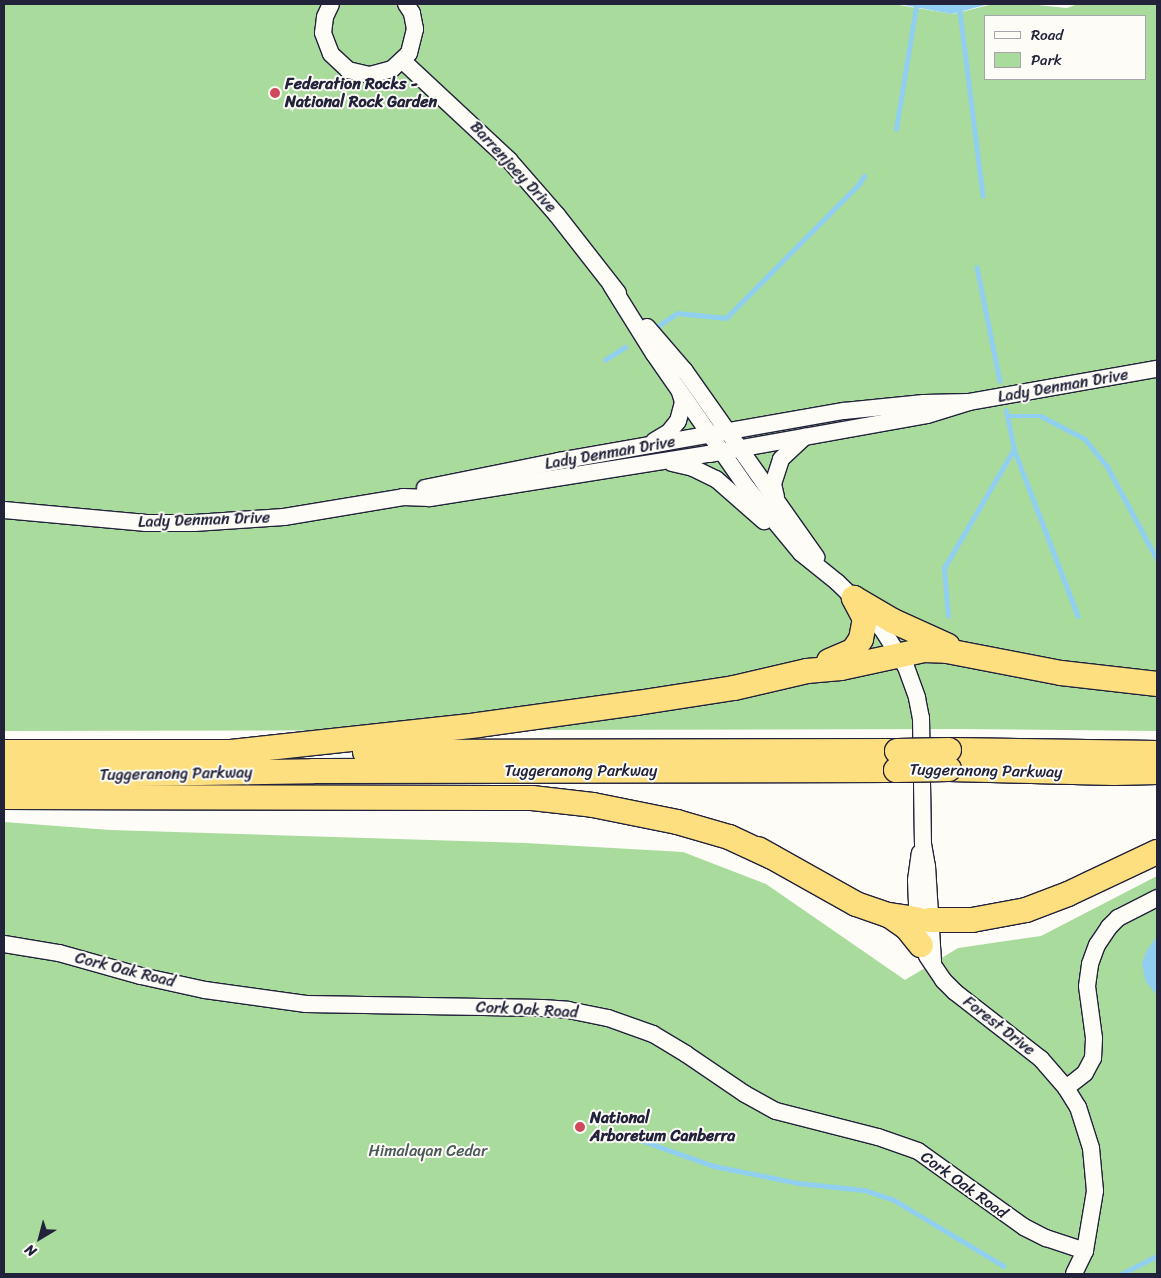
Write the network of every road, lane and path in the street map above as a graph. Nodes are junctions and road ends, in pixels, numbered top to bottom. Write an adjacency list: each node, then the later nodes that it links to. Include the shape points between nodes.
1 (332, 4): 3 (street, via 324,25 324,40 341,66 355,73 378,75)
2 (406, 4): 3 (street, via 412,13 415,29 412,45)
3 (403, 60): 4 (street, Barrenjoey Drive, via 509,160 558,215)
4 (611, 285): 6 (street, Barrenjoey Drive); 8 (street, Barrenjoey Drive, via 684,371)
5 (1157, 369): 7 (street, Lady Denman Drive)
6 (677, 387): 9 (street, Barrenjoey Drive); 11 (street, via 683,402 676,425 666,435)
7 (969, 402): 8 (street, Lady Denman Drive, via 844,411); 10 (street, Lady Denman Drive, via 927,415)
8 (730, 433): 9 (street, Lady Denman Drive); 12 (street)
9 (712, 436): 11 (street, Lady Denman Drive); 13 (street, Barrenjoey Drive)
10 (806, 436): 12 (street, Lady Denman Drive); 16 (street, via 780,459 773,484)
11 (642, 446): 15 (street, Lady Denman Drive, via 426,487)
12 (740, 447): 13 (street, Lady Denman Drive); 16 (street)
13 (723, 451): 14 (street, Lady Denman Drive); 18 (street, via 760,505)
14 (661, 461): 15 (street, Lady Denman Drive, via 430,498); 18 (street, via 693,468 716,479)
15 (403, 497): 17 (street, Lady Denman Drive, via 284,517 194,523 107,521)
16 (777, 500): 19 (street)
17 (4, 510)
18 (809, 561): 19 (street)
19 (837, 582): 20 (street)
20 (854, 598): 21 (street); 22 (highway, via 933,640); 23 (highway, via 865,619 858,644 847,655)
21 (899, 654): 22 (highway, via 941,650); 23 (highway, via 841,668); 38 (street, via 914,688 921,718 923,844 927,866)
22 (987, 659): 24 (highway, via 1061,673)
23 (807, 671): 26 (highway, via 734,688 487,724)
24 (1157, 684)
25 (4, 752): 26 (highway, Tuggeranong Parkway)
26 (231, 752): 28 (highway, Tuggeranong Parkway)
27 (1157, 752): 29 (highway, Tuggeranong Parkway)
28 (896, 760): 29 (highway, Tuggeranong Parkway, bridge); 30 (highway, Tuggeranong Parkway)
29 (949, 760): 31 (highway, Tuggeranong Parkway, via 1114,773)
30 (313, 771): 32 (highway, Tuggeranong Parkway); 35 (highway, via 552,786 608,794 649,802 702,820)
31 (1157, 772)
32 (4, 776)
33 (4, 797): 35 (highway, via 532,798 593,805 677,822 729,837)
34 (1157, 852): 38 (highway, via 1026,910 979,919)
35 (772, 857): 37 (highway, via 843,898)
36 (1157, 898): 41 (street, via 1118,918 1097,945 1087,986 1094,1038 1093,1058 1086,1073)
37 (888, 915): 38 (highway); 40 (highway, via 908,928)
38 (923, 920): 40 (street, Forest Drive)
39 (4, 944): 42 (street, Cork Oak Road, via 59,953 205,990 306,1004 542,1008 608,1018 653,1034 776,1111 878,1137 918,1151 1024,1227)
40 (927, 954): 41 (street, Forest Drive, via 955,992 1041,1058)
41 (1066, 1088): 42 (street, Forest Drive, via 1078,1107 1092,1148 1094,1200)
42 (1085, 1251): 43 (street, Forest Drive)
43 (1074, 1274)

